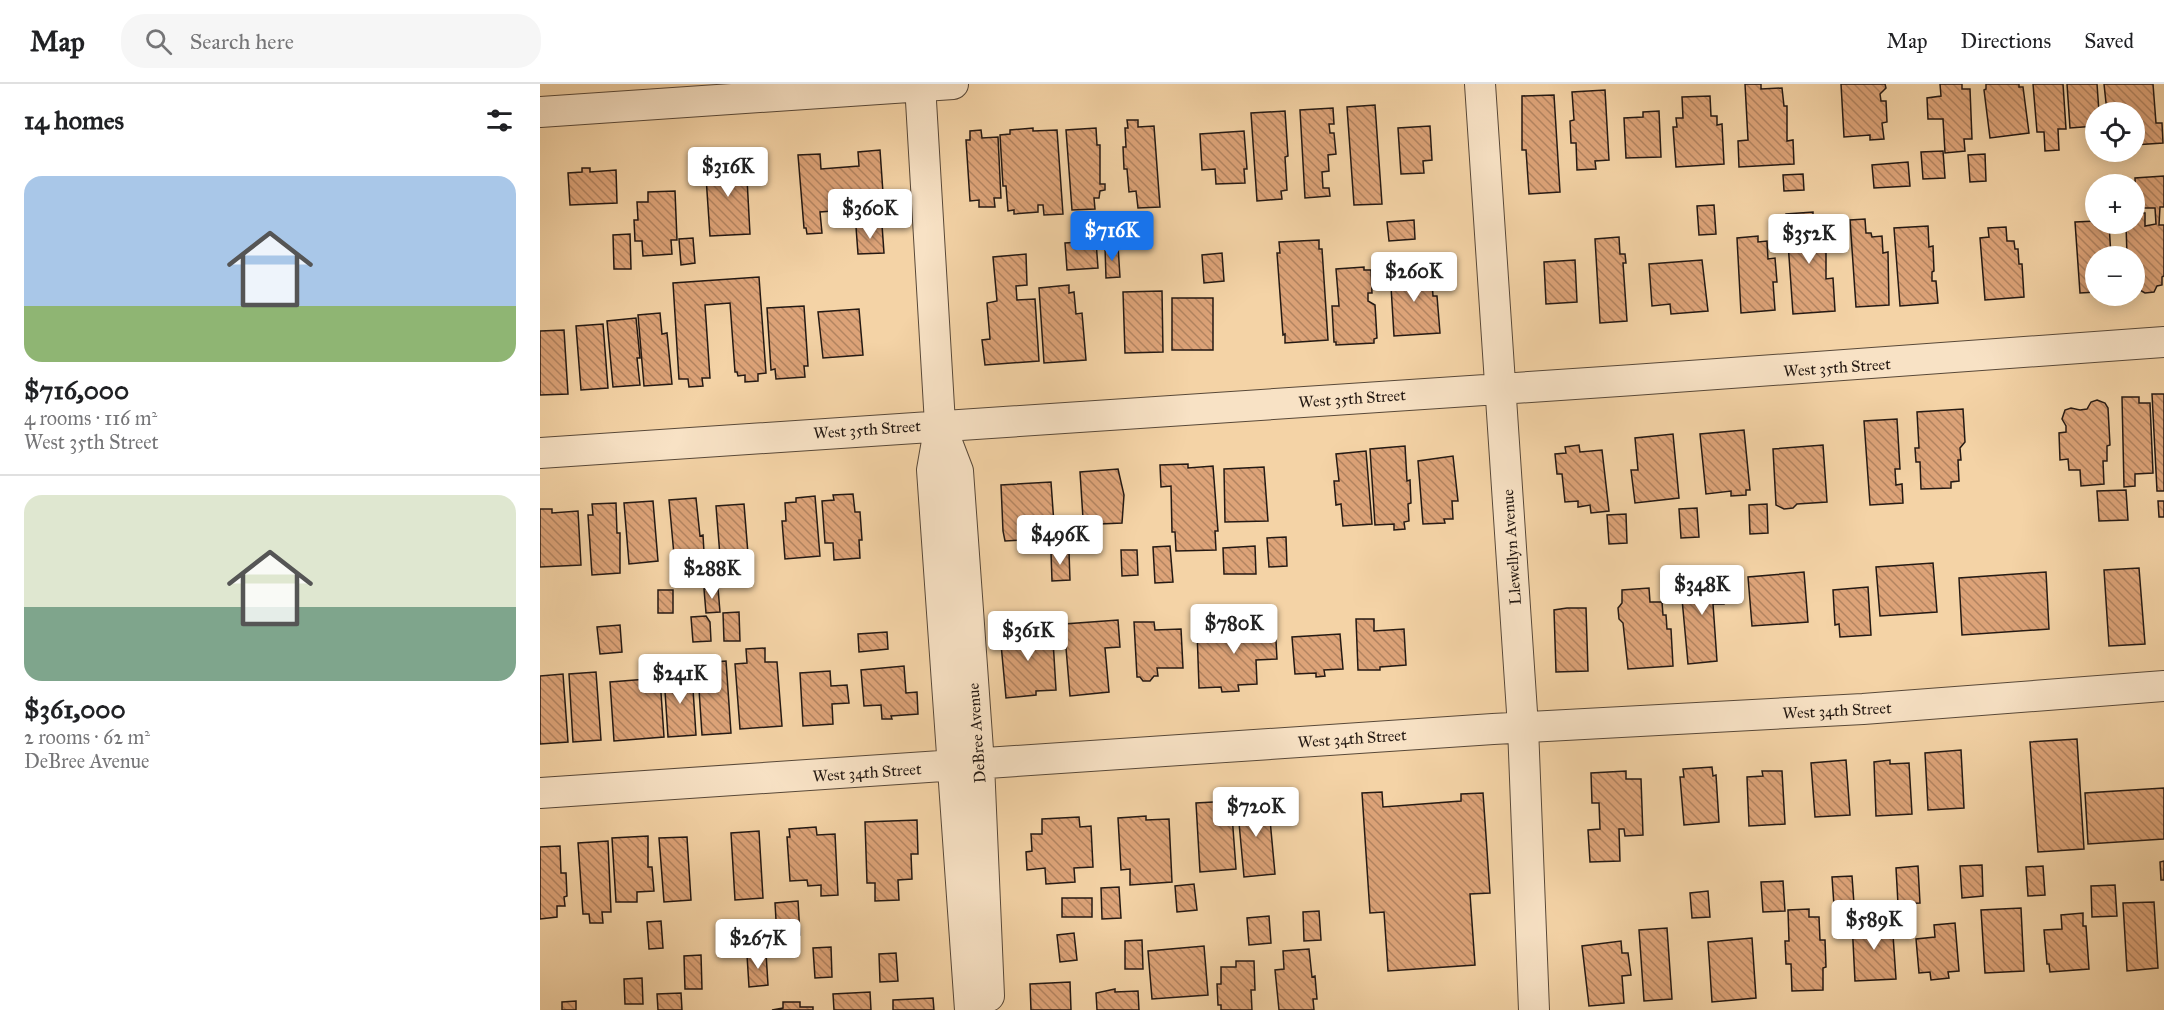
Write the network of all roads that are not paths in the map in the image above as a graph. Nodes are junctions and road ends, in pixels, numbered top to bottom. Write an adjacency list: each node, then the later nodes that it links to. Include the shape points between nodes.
1 (953, 84): 3 (street)
2 (1480, 84): 6 (street, Llewellyn Avenue)
3 (920, 85): 4 (street); 7 (street, DeBree Avenue)
4 (540, 112)
5 (2164, 342): 6 (street, West 35th Street)
6 (1500, 388): 7 (street, West 35th Street); 10 (street, Llewellyn Avenue)
7 (940, 424): 8 (street, West 35th Street); 11 (street, DeBree Avenue, via 932,470)
8 (540, 453)
9 (2164, 686): 10 (street, West 34th Street, via 1863,709)
10 (1524, 727): 11 (street, West 34th Street); 15 (street, Llewellyn Avenue)
11 (966, 765): 12 (street, West 34th Street); 13 (street, DeBree Avenue); 14 (street, DeBree Avenue)
12 (540, 793)
13 (970, 1010)
14 (989, 1010)
15 (1534, 1010)

